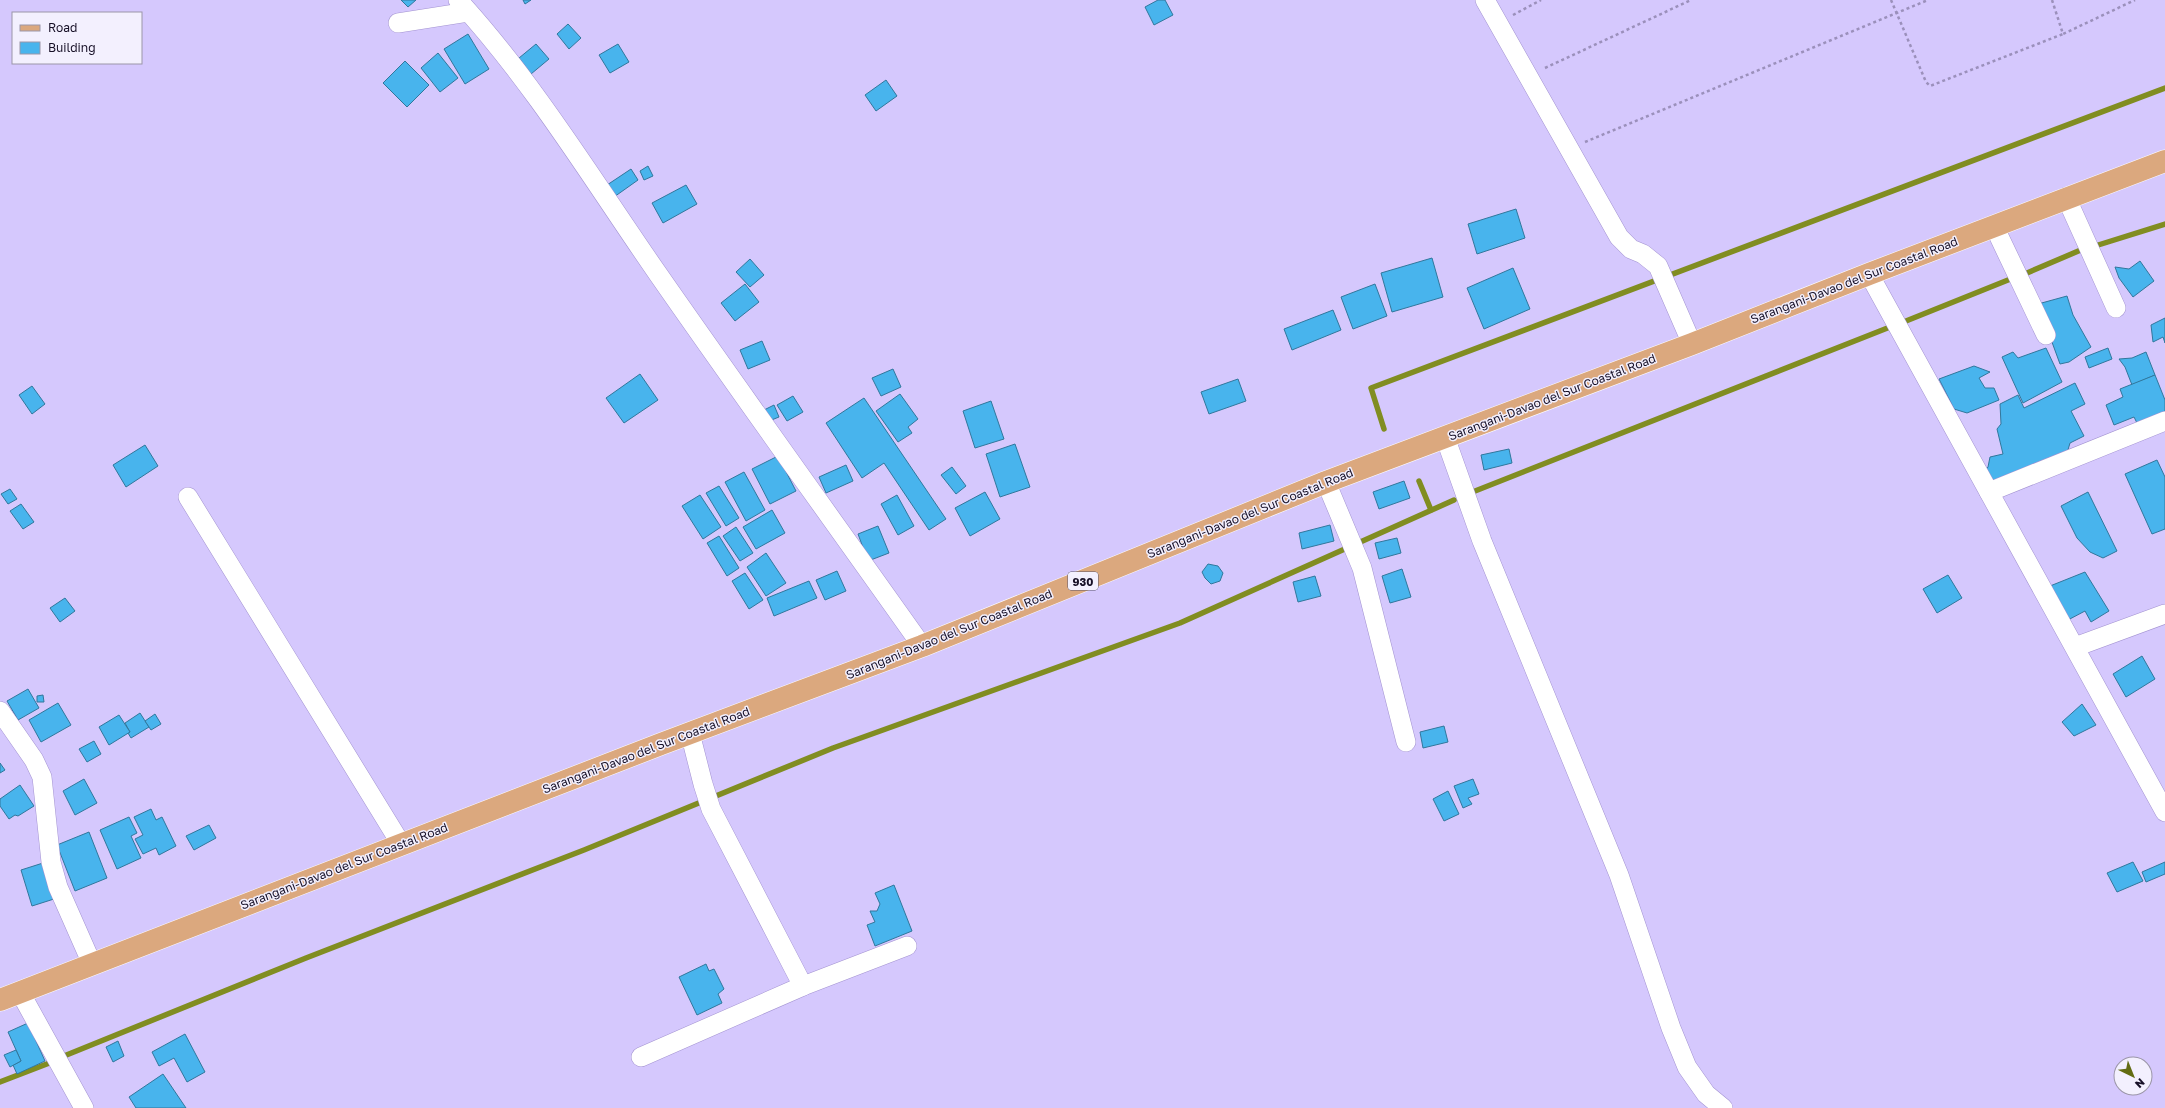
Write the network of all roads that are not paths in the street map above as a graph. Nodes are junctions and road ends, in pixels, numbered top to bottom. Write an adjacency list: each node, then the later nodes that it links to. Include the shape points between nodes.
1 (1485, 0): 10 (street, via 1619,237 1631,249 1658,266)
2 (463, 6): 3 (street); 17 (street, via 544,109)
3 (398, 23)
4 (2165, 161): 5 (main road, Sarangani-Davao del Sur Coastal Road / 930)
5 (2066, 198): 6 (main road, Sarangani-Davao del Sur Coastal Road / 930); 8 (street)
6 (1994, 226): 7 (main road, Sarangani-Davao del Sur Coastal Road / 930); 9 (street)
7 (1869, 274): 10 (main road, Sarangani-Davao del Sur Coastal Road / 930); 14 (street)
8 (2116, 308)
9 (2046, 335)
10 (1692, 344): 12 (main road, Sarangani-Davao del Sur Coastal Road / 930)
11 (2165, 421): 14 (street)
12 (1445, 437): 13 (main road, Sarangani-Davao del Sur Coastal Road / 930); 31 (street, via 1482,542 1619,875 1671,1028 1687,1067 1706,1094)
13 (1326, 482): 17 (main road, Sarangani-Davao del Sur Coastal Road / 930); 21 (street, via 1362,568)
14 (1989, 492): 18 (street)
15 (188, 497): 24 (street)
16 (2165, 614): 18 (street)
17 (922, 646): 20 (main road, Sarangani-Davao del Sur Coastal Road / 930)
18 (2074, 647): 22 (street)
19 (0, 711): 26 (street, via 34,760 42,777 51,862 58,887)
20 (690, 733): 24 (main road, Sarangani-Davao del Sur Coastal Road / 930); 27 (street, via 711,809)
21 (1406, 742)
22 (2158, 783): 23 (street)
23 (2165, 812)
24 (401, 844): 26 (main road, Sarangani-Davao del Sur Coastal Road / 930)
25 (907, 946): 27 (street)
26 (92, 964): 28 (main road, Sarangani-Davao del Sur Coastal Road / 930)
27 (803, 986): 29 (street)
28 (10, 996): 30 (street)
29 (641, 1057)
30 (84, 1108)
31 (1723, 1108)

